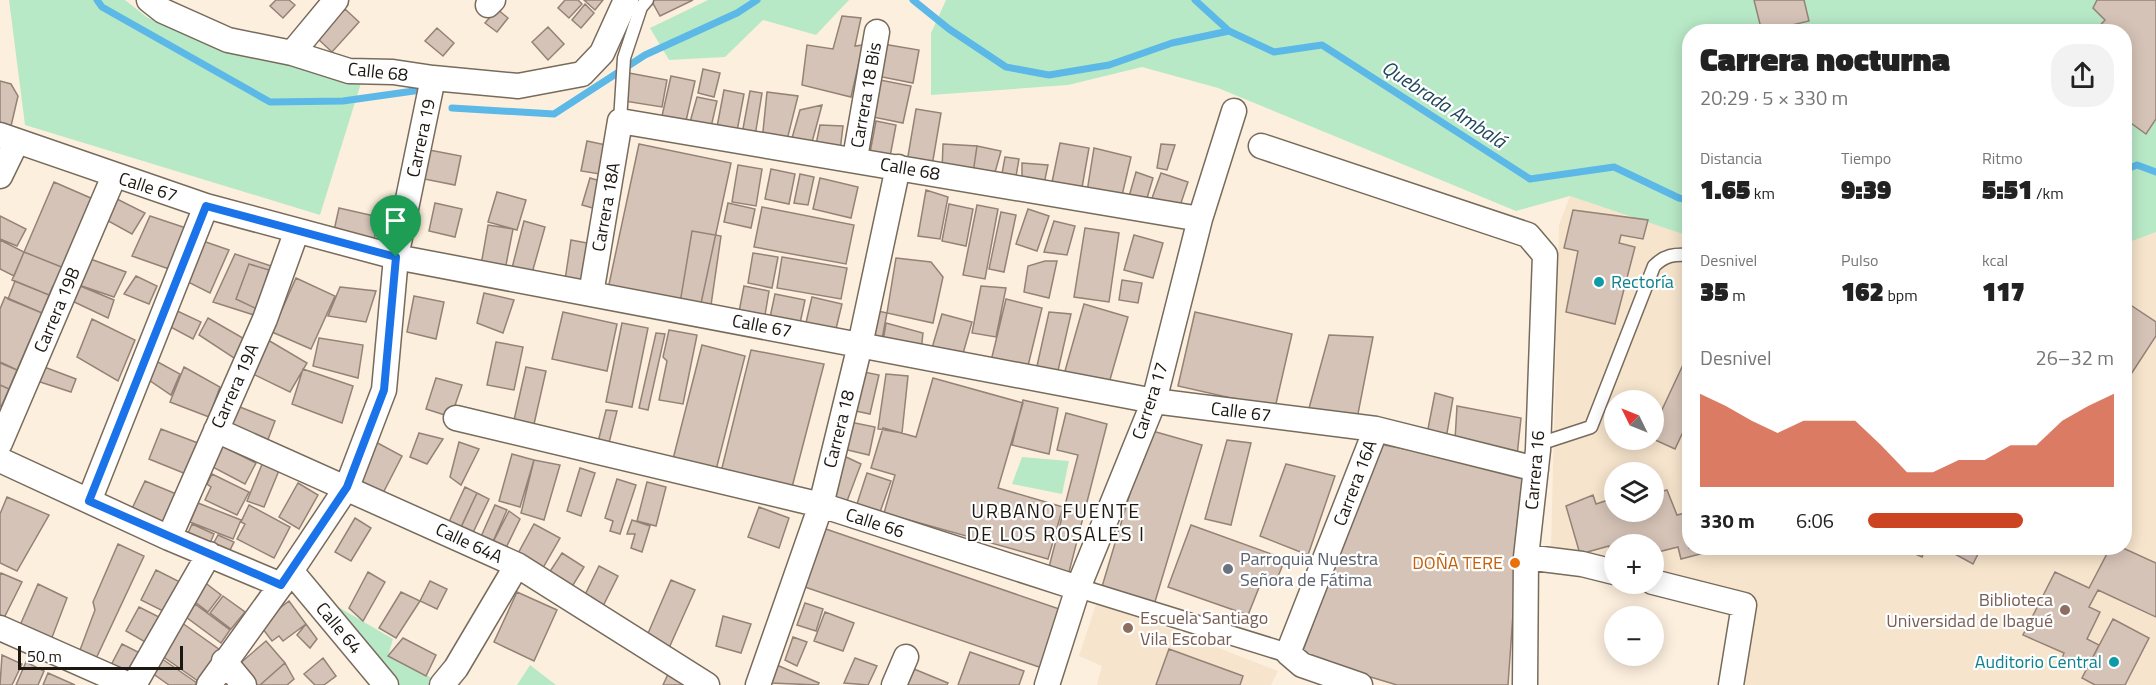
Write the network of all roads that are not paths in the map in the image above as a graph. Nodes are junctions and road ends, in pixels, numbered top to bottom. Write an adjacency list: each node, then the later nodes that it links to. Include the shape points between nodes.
1 (149, 0): 6 (street, Calle 68, via 163,11 228,40)
2 (336, 0): 6 (street)
3 (627, 0): 7 (street, Calle 68, via 602,53 582,74 518,86)
4 (646, 0): 9 (lane, via 624,58)
5 (877, 32): 12 (street, Carrera 18 Bis)
6 (292, 53): 7 (street, Calle 68, via 349,71)
7 (433, 78): 20 (street, Carrera 19)
8 (1234, 111): 17 (street, Carrera 17)
9 (620, 121): 12 (street, Calle 68); 21 (street, Carrera 18A)
10 (8, 138): 14 (street); 15 (street, Calle 67)
11 (1261, 146): 28 (street, Carrera 16, via 1528,235 1545,255)
12 (855, 158): 13 (street, Calle 68)
13 (898, 167): 17 (street, Calle 68); 22 (street, Carrera 18)
14 (0, 176)
15 (114, 176): 16 (street, Calle 67); 27 (street, Carrera 19B)
16 (206, 206): 18 (street, Calle 67); 32 (street)
17 (1200, 219): 23 (street, Carrera 17)
18 (296, 232): 20 (street, Calle 67); 26 (street, Carrera 19A, via 265,319)
19 (1682, 254): 28 (lane, via 1662,258 1654,266 1591,427)
20 (396, 257): 21 (street, Calle 67); 31 (street, Carrera 19, via 384,390)
21 (591, 294): 22 (street, Calle 67)
22 (860, 345): 23 (street, Calle 67); 33 (street, Carrera 18)
23 (1154, 401): 25 (street, Calle 67); 41 (street, Carrera 17)
24 (456, 418): 33 (street, Calle 66)
25 (1376, 429): 30 (street, Calle 67); 44 (street, Carrera 16A)
26 (216, 430): 31 (street, Calle 64A); 34 (street, Carrera 19A)
27 (0, 443)
28 (1539, 444): 30 (street, Carrera 16)
29 (0, 460): 32 (street, Calle 64)
30 (1536, 470): 36 (street, Carrera 16)
31 (347, 487): 37 (street, Calle 64A); 39 (street, Carrera 19)
32 (89, 501): 34 (street, Calle 64)
33 (821, 505): 41 (street, Calle 66); 52 (street, Carrera 18)
34 (170, 538): 35 (street, Calle 64)
35 (209, 554): 39 (street, Calle 64); 46 (street)
36 (1526, 557): 38 (street); 56 (street, Carrera 16)
37 (517, 565): 50 (street, via 456,668); 51 (street, Calle 64A)
38 (1604, 570)
39 (286, 578): 45 (street, Carrera 19); 49 (street, Calle 64)
40 (1664, 585): 57 (street, via 1744,604)
41 (1078, 588): 44 (street, Calle 66); 54 (street, Carrera 17)
42 (0, 628): 46 (street)
43 (906, 657): 53 (street)
44 (1295, 659): 55 (street, Calle 66)
45 (225, 661): 47 (street, Carrera 19); 48 (street)
46 (131, 685)
47 (209, 685)
48 (244, 685)
49 (386, 685)
50 (441, 685)
51 (707, 685)
52 (758, 685)
53 (894, 685)
54 (1047, 685)
55 (1360, 685)
56 (1525, 685)
57 (1731, 685)

